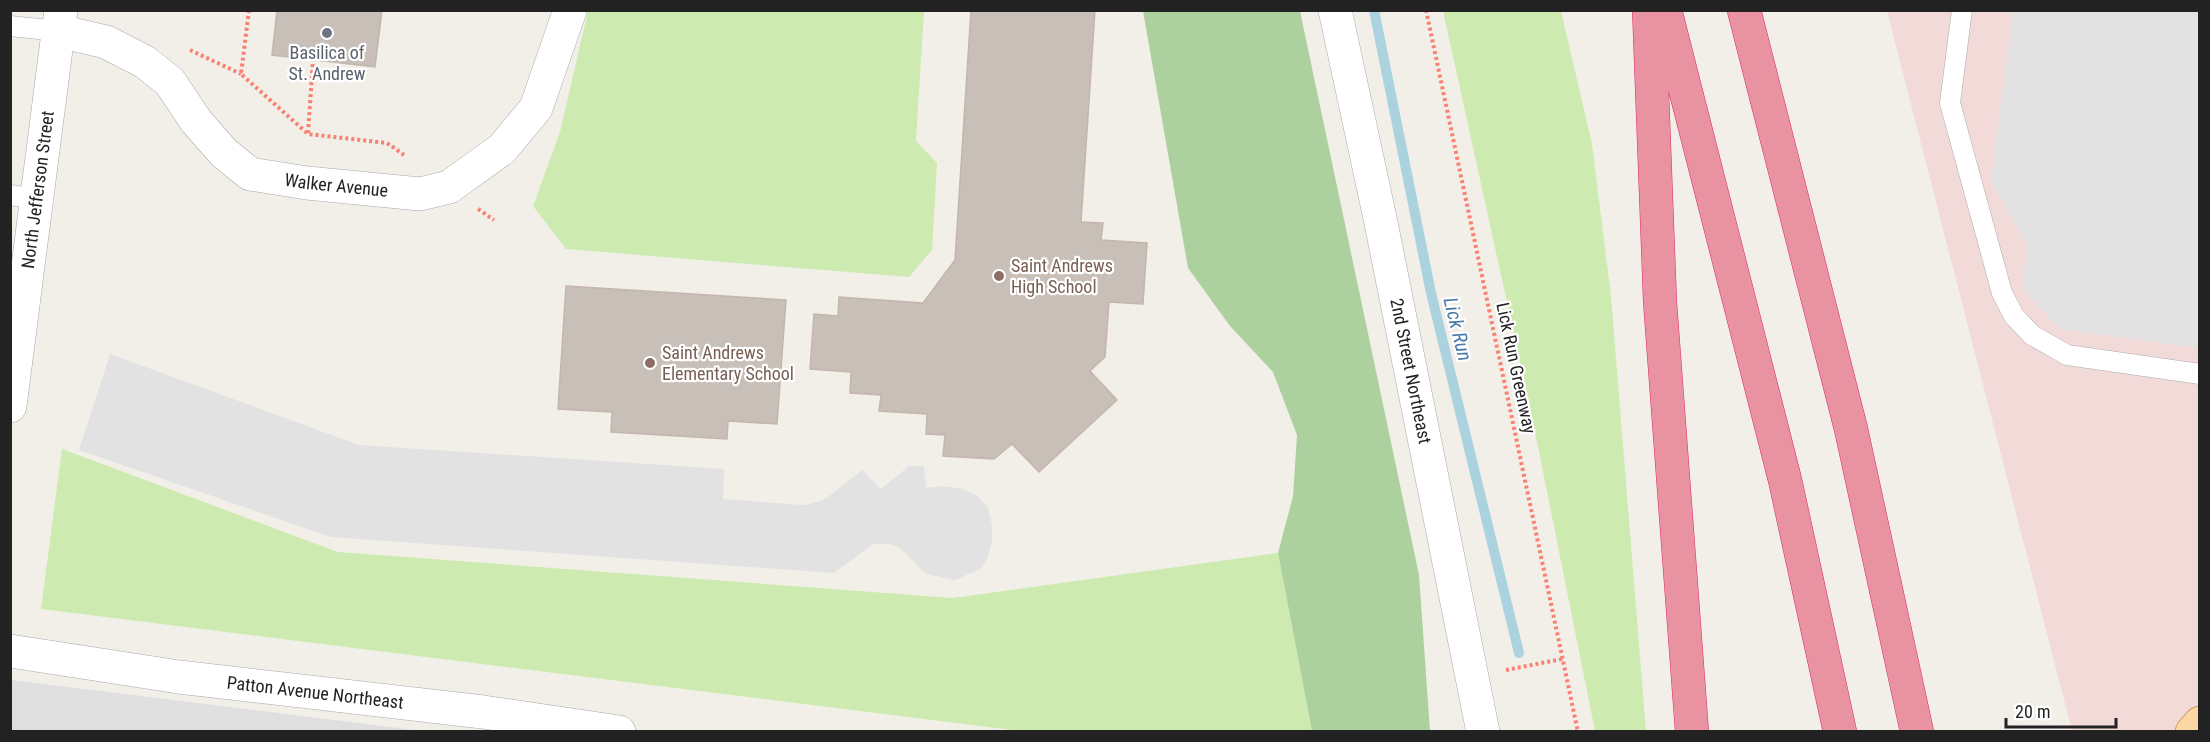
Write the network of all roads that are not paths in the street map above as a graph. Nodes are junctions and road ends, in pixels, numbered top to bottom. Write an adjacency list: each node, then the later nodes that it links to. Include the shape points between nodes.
1 (570, 10): 7 (street, Walker Avenue, via 536,108 502,149 449,187 420,194 250,174 224,153 196,121 170,82 145,62)
2 (1335, 10): 15 (street, 2nd Street Northeast)
3 (1649, 10): 16 (highway, via 1660,302)
4 (1665, 10): 17 (highway, via 1785,480)
5 (1744, 10): 18 (highway, via 1851,429)
6 (1962, 10): 10 (lane, via 1950,103 2002,293 2014,316 2032,335 2067,355)
7 (60, 21): 8 (lane); 9 (street, North Jefferson Street)
8 (10, 26)
9 (24, 196): 11 (street, North Jefferson Street)
10 (2199, 374)
11 (10, 406)
12 (10, 651): 14 (street, Patton Avenue Northeast, via 179,677)
13 (2199, 723): 19 (main road)
14 (619, 732)
15 (1483, 732)
16 (1692, 732)
17 (1840, 732)
18 (1917, 732)
19 (2192, 732)

